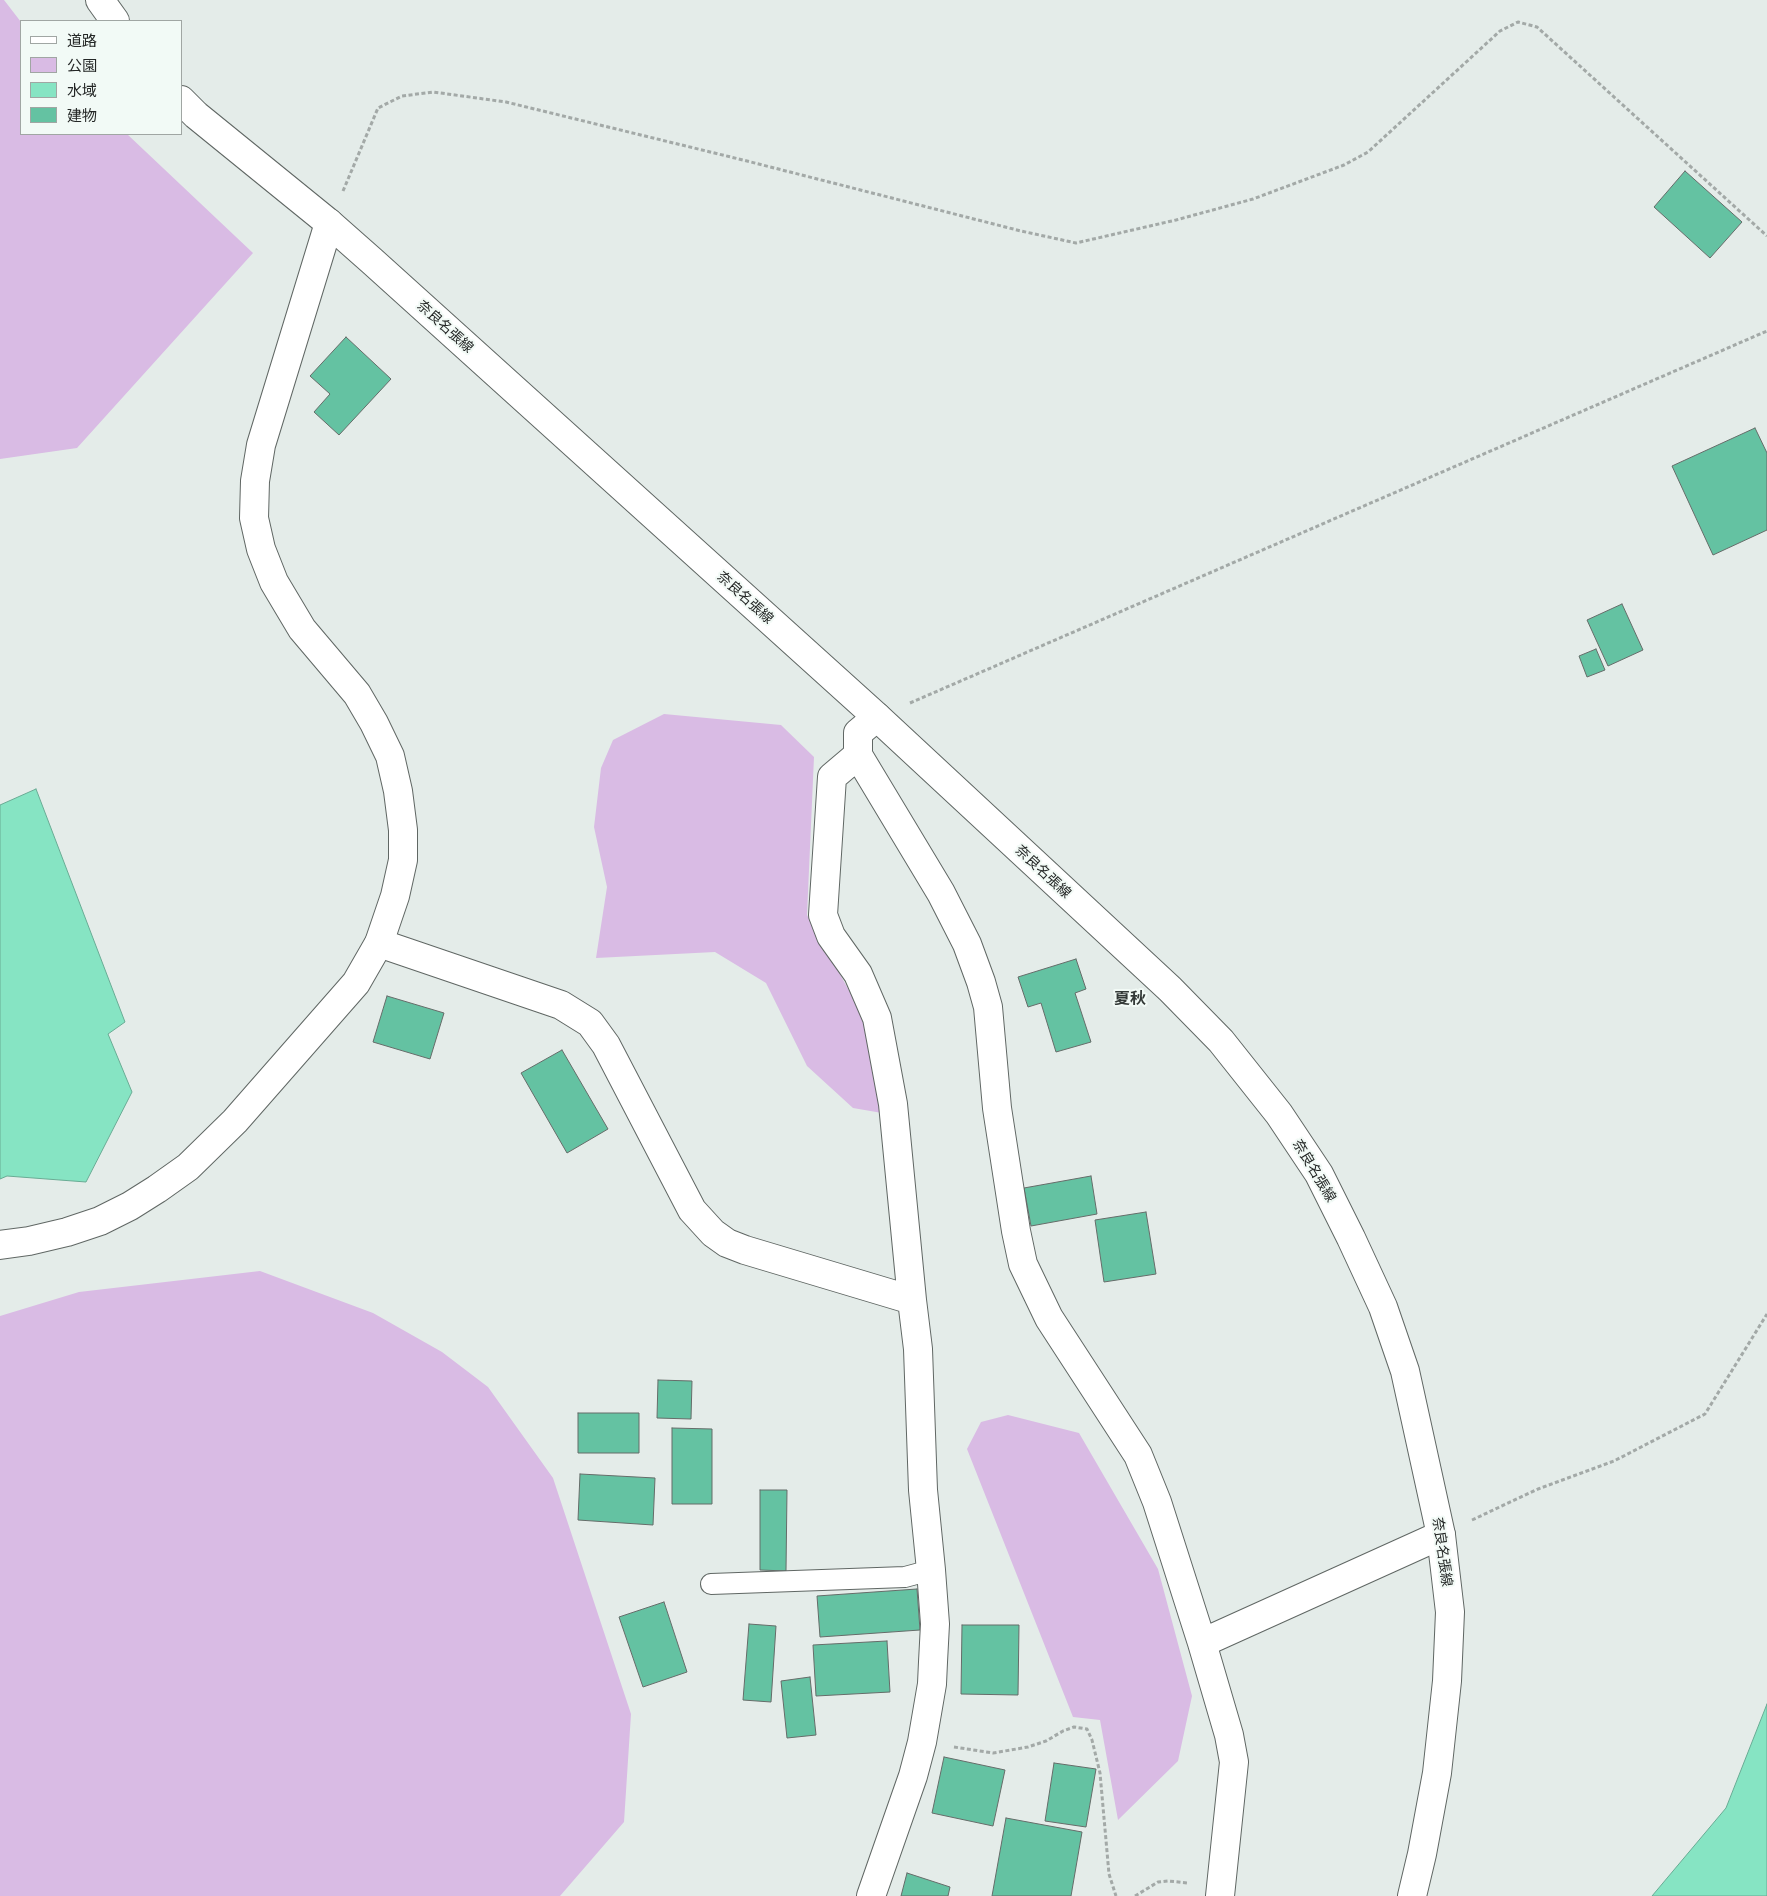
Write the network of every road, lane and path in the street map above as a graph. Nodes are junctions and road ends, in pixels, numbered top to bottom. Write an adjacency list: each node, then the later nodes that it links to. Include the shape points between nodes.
1 (100, 0): 2 (street)
2 (115, 20)
3 (182, 101): 4 (street, 奈良名張線)
4 (329, 223): 5 (path, via 378,108 402,96 433,92 506,102 1076,243 1254,199 1344,165 1368,152 1500,31 1518,22 1537,27); 7 (street, 奈良名張線); 9 (street, via 261,445 255,481 254,518 261,549 274,582 302,630 357,694 390,756 403,830 403,860 395,896)
5 (1767, 236)
6 (1767, 331): 7 (path)
7 (876, 717): 8 (street, via 858,732); 13 (street, 奈良名張線, via 1170,989 1221,1041 1279,1114 1319,1174 1383,1307 1405,1371)
8 (858, 755): 11 (street, via 832,777 823,916 831,936 858,974 877,1018 893,1104); 16 (street, via 941,893 967,944 988,1007 997,1108 1023,1264 1049,1318 1138,1455 1157,1502)
9 (378, 943): 10 (street, via 356,983 323,1023 235,1121 188,1167 130,1206 100,1221 67,1232); 11 (street, via 562,1005 590,1024 606,1045 692,1210 727,1243)
10 (0, 1245)
11 (912, 1300): 14 (street, via 918,1349 922,1490)
12 (1767, 1314): 13 (path, via 1705,1414 1614,1460 1538,1489)
13 (1441, 1535): 16 (street); 22 (street, 奈良名張線, via 1450,1612 1447,1682 1437,1773)
14 (931, 1570): 15 (lane, via 905,1577); 17 (street, via 934,1624 932,1684)
15 (711, 1584)
16 (1202, 1642): 18 (street, via 1234,1762)
17 (922, 1742): 19 (street); 20 (path, via 993,1753 1037,1744 1074,1728 1087,1729 1100,1773 1109,1874)
18 (1220, 1891): 21 (path, via 1168,1881 1158,1882)
19 (871, 1896)
20 (1116, 1896)
21 (1135, 1896)
22 (1412, 1896)

